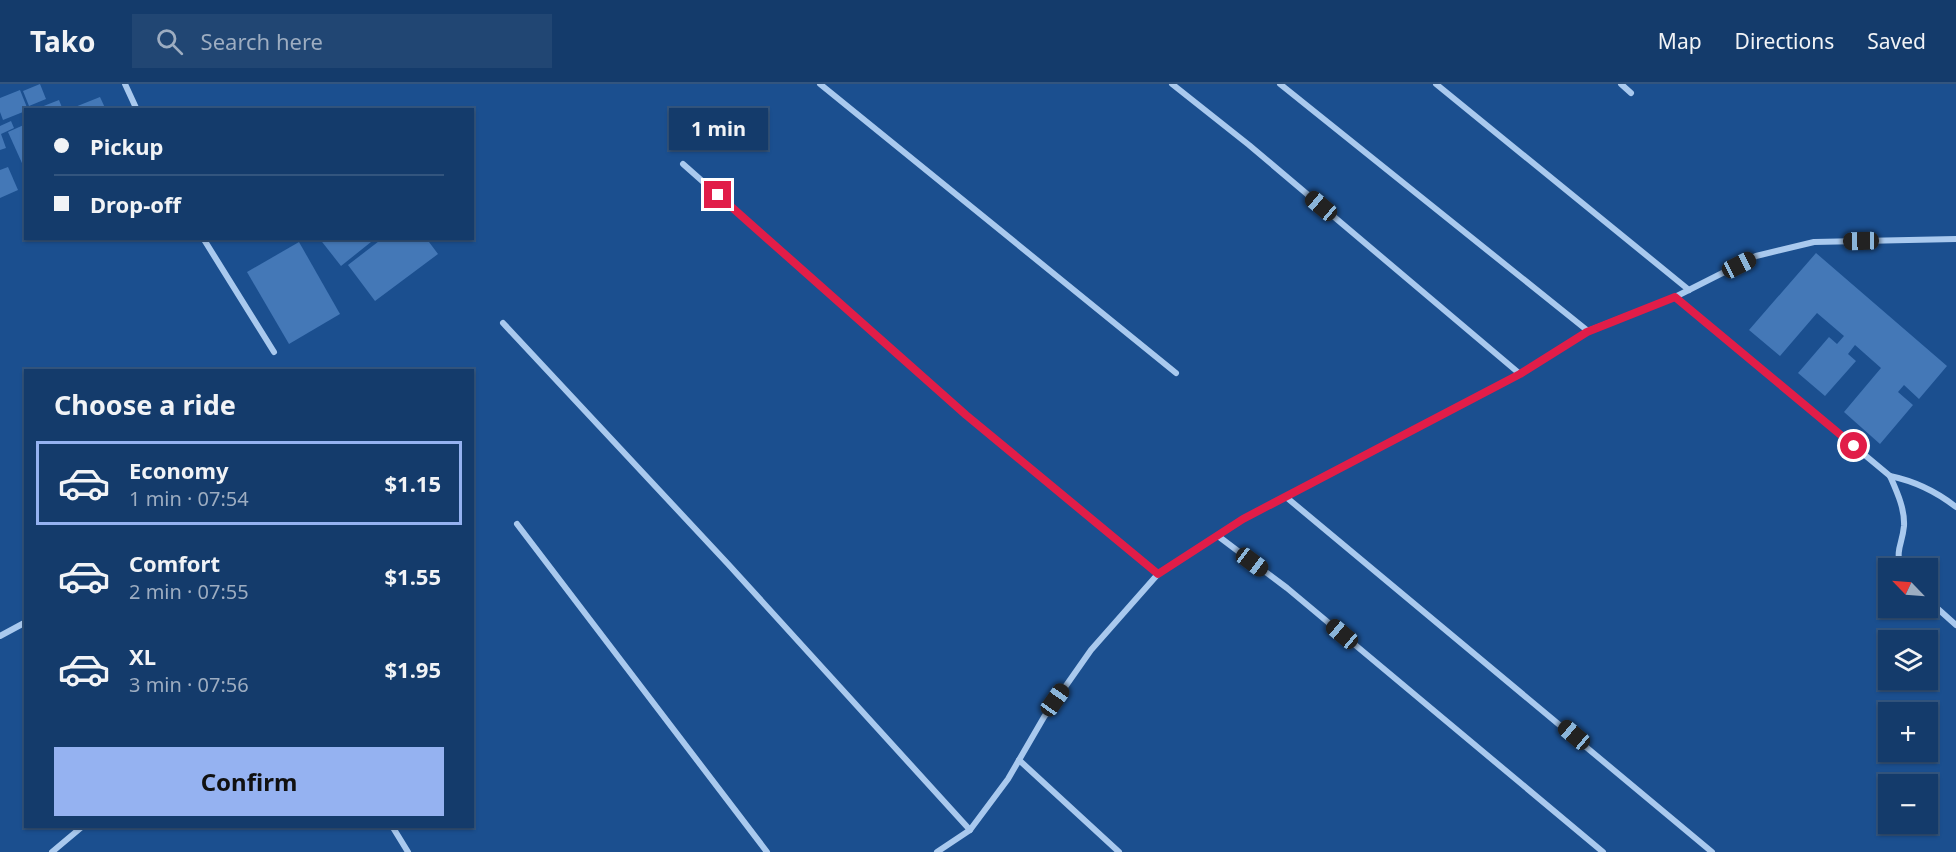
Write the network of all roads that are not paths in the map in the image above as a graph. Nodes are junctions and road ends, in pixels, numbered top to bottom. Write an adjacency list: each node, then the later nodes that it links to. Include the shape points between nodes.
1 (125, 84): 8 (street)
2 (820, 84): 17 (street)
3 (1172, 84): 18 (street)
4 (1280, 84): 15 (street)
5 (1437, 84): 12 (street)
6 (1621, 84): 7 (street)
7 (1631, 93)
8 (136, 108)
9 (682, 164): 25 (street, via 966,415)
10 (1956, 239): 12 (street, via 1814,242 1756,256)
11 (204, 240): 16 (street)
12 (1689, 290): 13 (street)
13 (1675, 297): 15 (street); 19 (street)
14 (503, 322): 33 (street)
15 (1587, 332): 18 (street)
16 (274, 352)
17 (1176, 373)
18 (1520, 374): 20 (street)
19 (1890, 476): 21 (street, via 1927,489); 24 (street, via 1900,497 1904,526)
20 (1286, 497): 23 (street); 40 (street)
21 (1956, 507)
22 (517, 524): 36 (street)
23 (1218, 536): 25 (street); 39 (street, via 1287,588)
24 (1898, 558)
25 (1158, 574): 30 (street, via 1090,650)
26 (1938, 609): 28 (street)
27 (24, 623): 29 (street)
28 (1956, 625)
29 (0, 636)
30 (1019, 760): 33 (street); 38 (street)
31 (81, 828): 34 (street)
32 (393, 828): 35 (street)
33 (970, 830): 37 (street)
34 (52, 852)
35 (408, 852)
36 (767, 852)
37 (937, 852)
38 (1119, 852)
39 (1603, 852)
40 (1712, 852)

